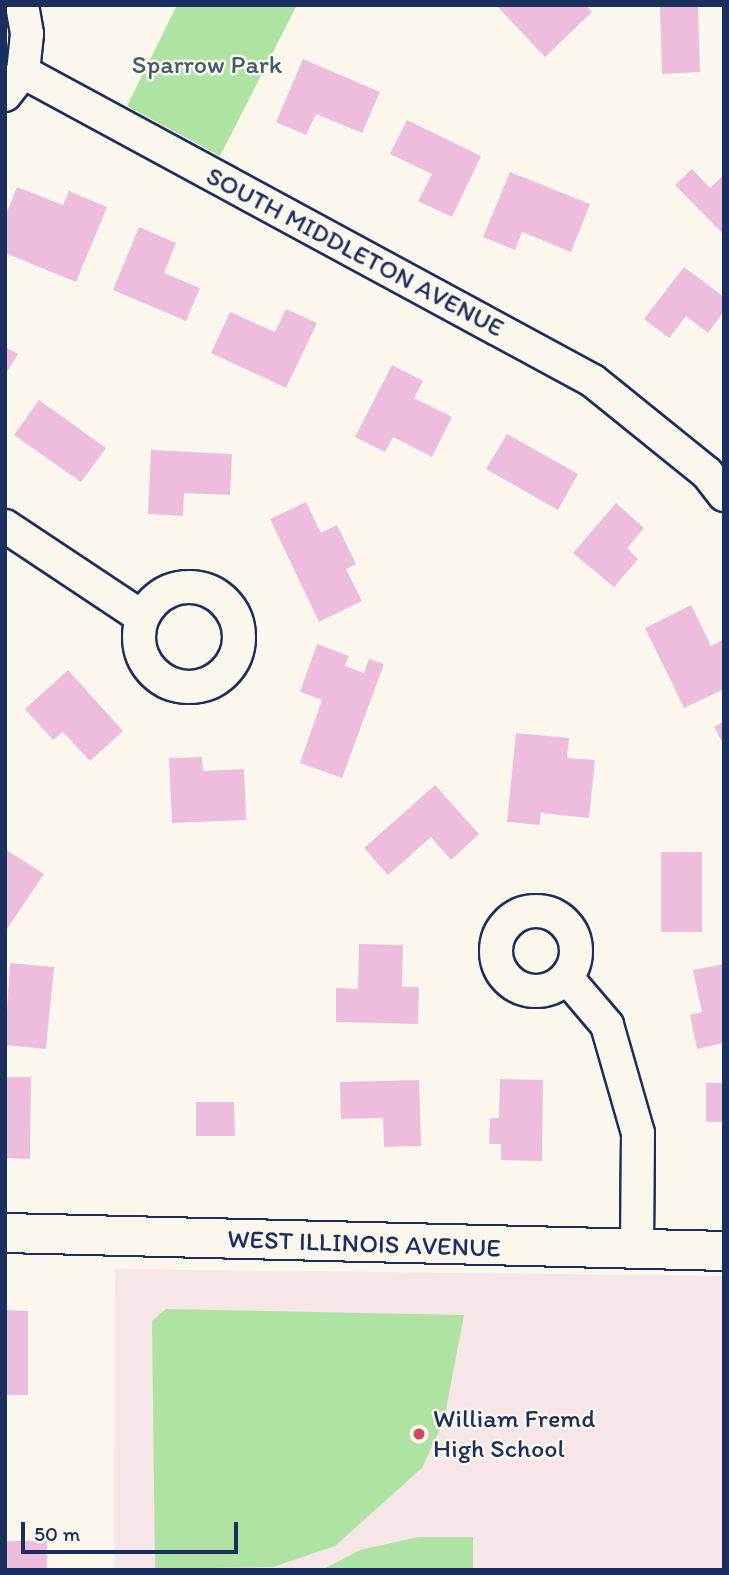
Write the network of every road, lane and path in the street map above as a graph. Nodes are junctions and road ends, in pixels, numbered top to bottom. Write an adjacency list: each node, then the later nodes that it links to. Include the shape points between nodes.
1 (22, 5): 2 (street, SOUTH MIDDLETON AVENUE, via 27,34)
2 (14, 83): 3 (street, SOUTH MIDDLETON AVENUE, via 593,381)
3 (718, 474)
4 (5, 526): 5 (street)
5 (142, 617)
6 (566, 978): 9 (street, via 607,1025 638,1133)
7 (5, 1233): 9 (main road, WEST ILLINOIS AVENUE)
8 (724, 1251): 9 (main road, WEST ILLINOIS AVENUE)
9 (637, 1252)

